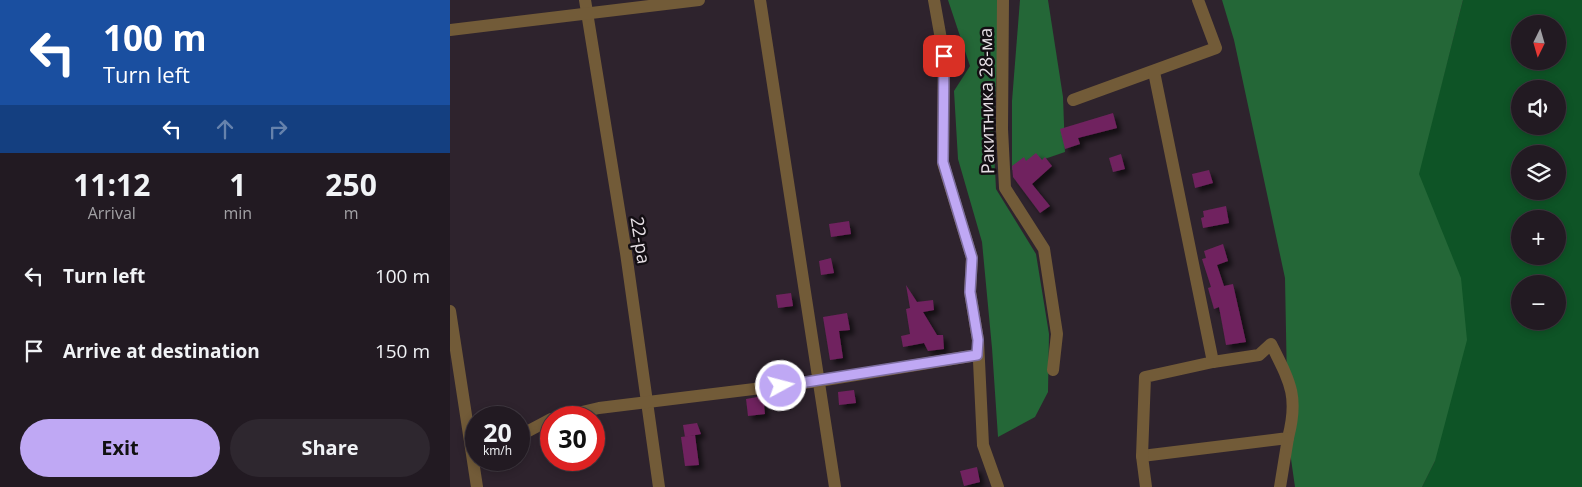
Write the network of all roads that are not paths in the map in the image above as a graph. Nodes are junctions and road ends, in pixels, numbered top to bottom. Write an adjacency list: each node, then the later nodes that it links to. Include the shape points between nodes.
1 (585, 0): 7 (street, 22-ра)
2 (699, 0): 7 (street)
3 (760, 0): 15 (street)
4 (934, 0): 12 (street, via 944,56 943,162 972,258 970,292 978,340)
5 (1003, 0): 14 (street, Ракитника 28-ма, via 1005,188 1044,249 1057,334)
6 (1198, 0): 9 (street, via 1216,48)
7 (587, 14): 8 (street); 16 (street, 22-ра)
8 (450, 30)
9 (1154, 72): 10 (street); 13 (street)
10 (1073, 100)
11 (450, 311): 17 (street)
12 (977, 355): 15 (street); 25 (street, via 983,445)
13 (1213, 362): 19 (street, via 1259,355 1271,344 1291,384 1294,415); 20 (street, via 1145,377)
14 (1053, 370)
15 (819, 381): 16 (street); 24 (street)
16 (647, 403): 18 (street); 23 (street, 22-ра)
17 (468, 406)
18 (605, 407)
19 (1288, 438): 20 (street); 27 (street)
20 (1142, 456): 26 (street)
21 (476, 471): 22 (street)
22 (477, 487)
23 (659, 487)
24 (834, 487)
25 (998, 487)
26 (1146, 487)
27 (1280, 487)

